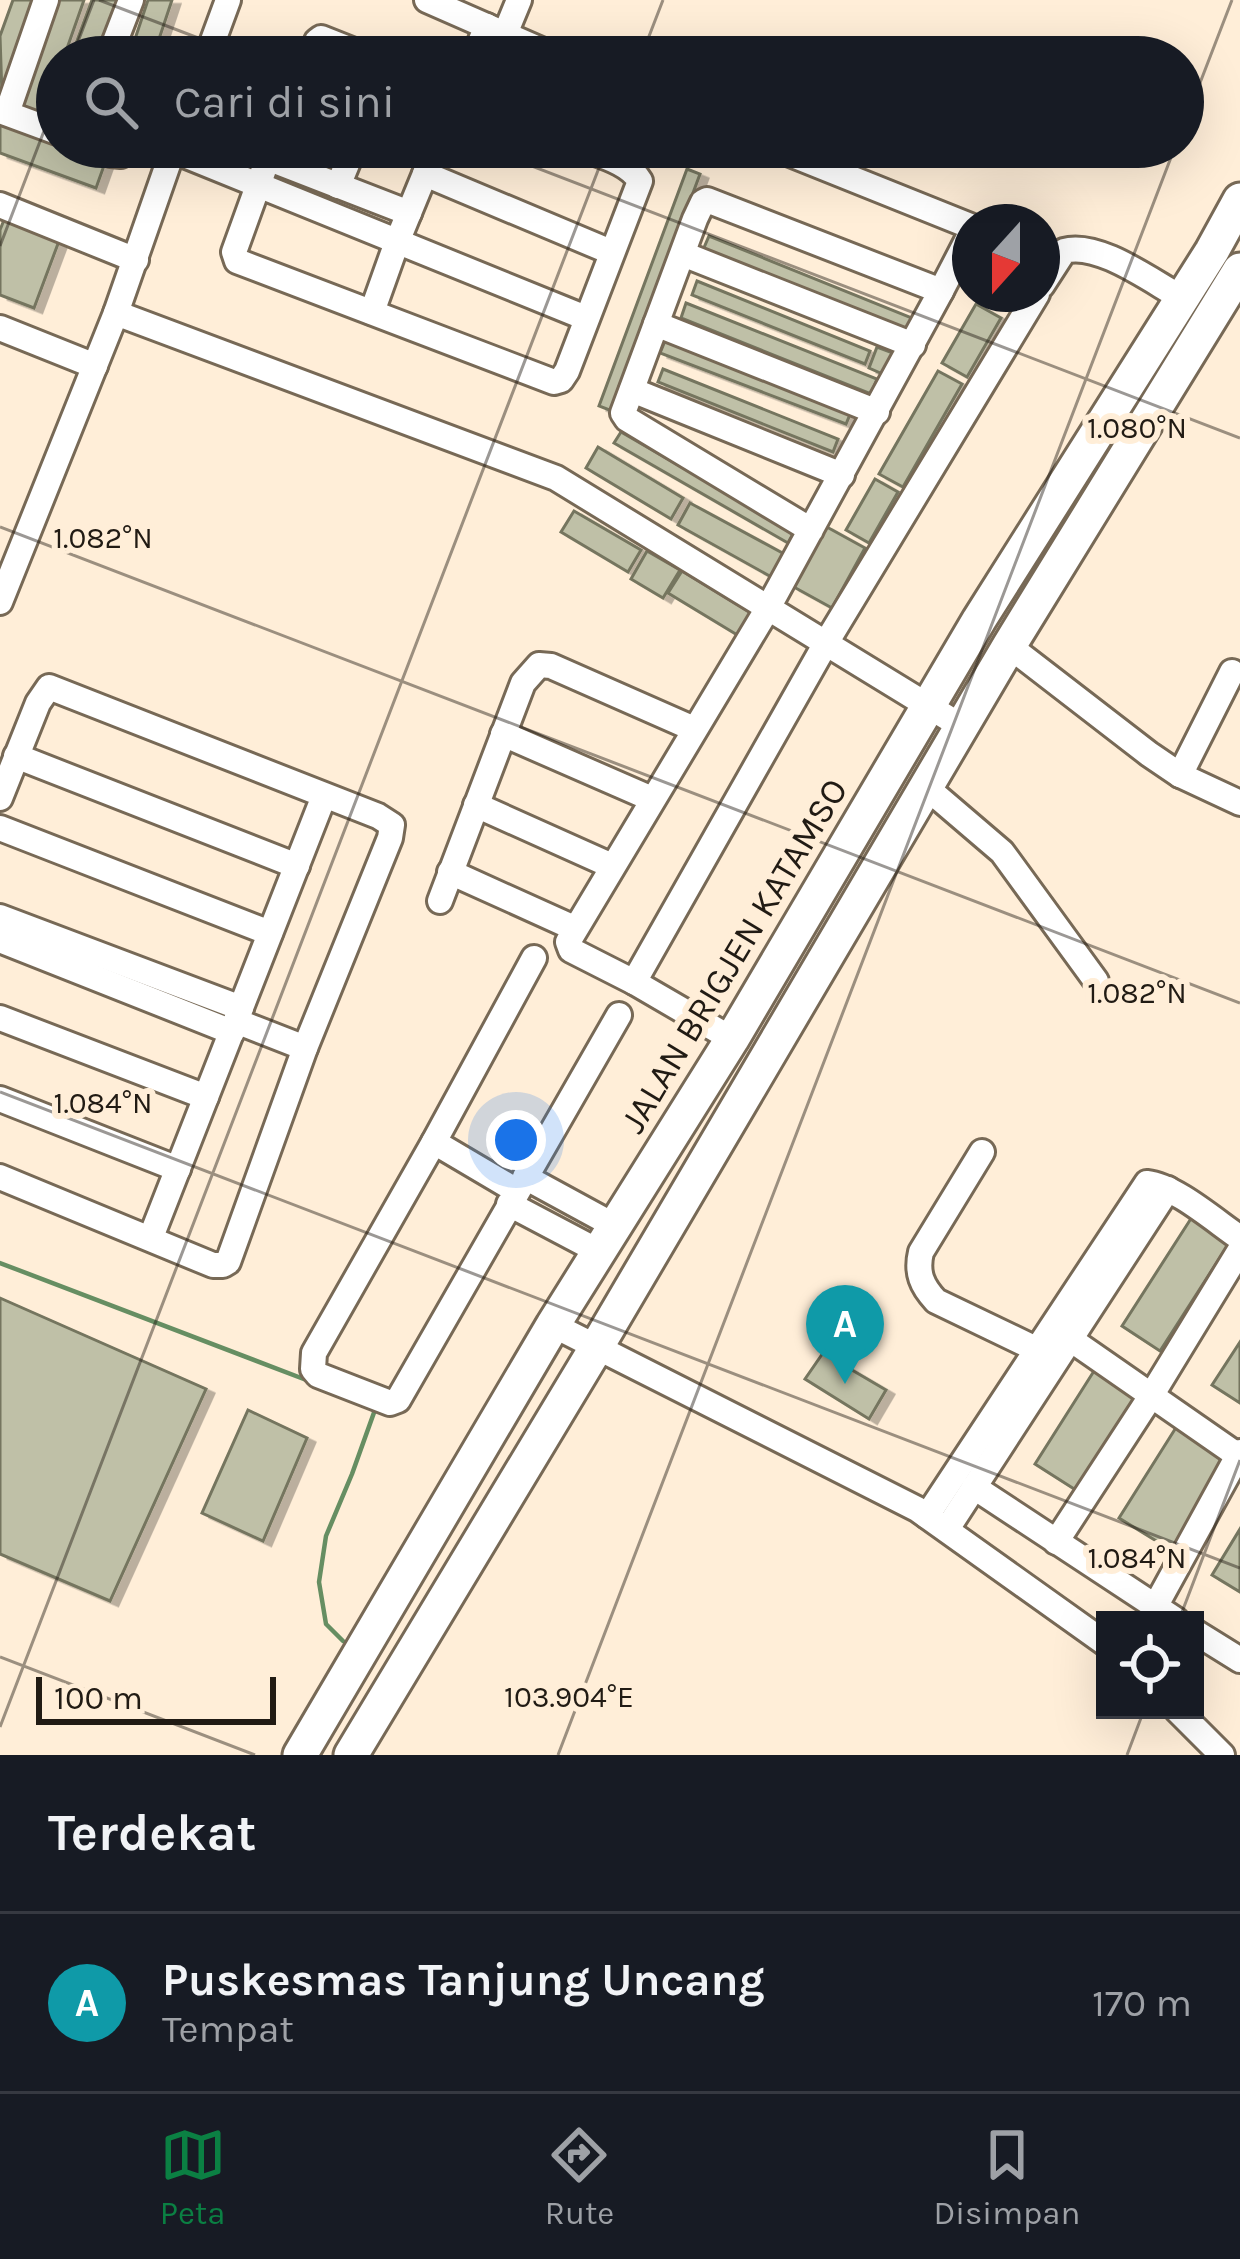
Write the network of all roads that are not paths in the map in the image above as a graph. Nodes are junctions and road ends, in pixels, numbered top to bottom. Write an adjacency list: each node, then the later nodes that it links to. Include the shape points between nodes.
1 (46, 0): 11 (street)
2 (131, 0): 7 (street)
3 (228, 0): 8 (street)
4 (428, 0): 6 (street)
5 (519, 0): 6 (street)
6 (496, 30): 9 (street); 10 (street)
7 (118, 36)
8 (215, 36)
9 (491, 36)
10 (510, 36)
11 (3, 112): 12 (street)
12 (36, 124)
13 (167, 168): 32 (street)
14 (217, 168): 22 (street)
15 (263, 168): 22 (street)
16 (301, 168): 23 (street)
17 (345, 168): 23 (street)
18 (427, 168): 21 (street)
19 (629, 168): 29 (street, via 640,181)
20 (825, 168): 27 (street)
21 (425, 174): 26 (street); 29 (street)
22 (257, 185): 28 (street); 37 (street, via 237,260)
23 (338, 186): 26 (street)
24 (1240, 200): 36 (highway, JALAN BRIGJEN KATAMSO)
25 (0, 205): 32 (street)
26 (409, 213): 28 (street)
27 (952, 219)
28 (397, 242): 37 (street); 40 (street)
29 (611, 252): 40 (street)
30 (1060, 252): 36 (street, via 1097,252)
31 (683, 254): 35 (street, via 703,202 712,200); 41 (street); 43 (street)
32 (136, 260): 39 (street)
33 (952, 270): 35 (street)
34 (1240, 270): 46 (highway)
35 (941, 291): 43 (street)
36 (1182, 298): 44 (highway, JALAN BRIGJEN KATAMSO)
37 (372, 311): 40 (street, via 554,382 567,371)
38 (1025, 312): 53 (street)
39 (116, 313): 45 (street); 52 (street, via 530,466)
40 (586, 318)
41 (656, 324): 47 (street); 48 (street)
42 (0, 328): 45 (street)
43 (914, 345): 48 (street)
44 (1144, 358): 46 (highway); 56 (highway, JALAN BRIGJEN KATAMSO)
45 (95, 365): 51 (street)
46 (1174, 376): 54 (highway)
47 (632, 390): 49 (street); 50 (street, via 627,419)
48 (878, 412): 49 (street)
49 (842, 475): 50 (street)
50 (811, 530): 52 (street)
51 (0, 602)
52 (768, 608): 53 (street); 58 (street)
53 (826, 643): 56 (street); 79 (street)
54 (1009, 646): 57 (highway); 61 (street)
55 (1232, 672): 61 (street)
56 (927, 705): 57 (street); 83 (highway, JALAN BRIGJEN KATAMSO)
57 (962, 726): 62 (highway)
58 (694, 729): 59 (street, via 539,665); 65 (street)
59 (503, 734): 65 (street); 67 (street)
60 (16, 756): 63 (street, via 49,687); 64 (street); 69 (street)
61 (1180, 775): 66 (street)
62 (926, 787): 78 (street, via 1002,852); 98 (highway)
63 (324, 796): 69 (street); 84 (street, via 391,822 392,830)
64 (0, 798)
65 (652, 799): 70 (street)
66 (1240, 803)
67 (476, 805): 70 (street); 71 (street)
68 (0, 828): 75 (street)
69 (297, 866): 75 (street)
70 (612, 866): 74 (street)
71 (451, 872): 72 (street); 74 (street)
72 (440, 901)
73 (0, 917): 82 (street)
74 (574, 928): 79 (street, via 571,950)
75 (270, 933): 82 (street)
76 (0, 940): 82 (street)
77 (534, 958): 87 (street)
78 (1096, 981)
79 (634, 982): 83 (street)
80 (619, 1015): 91 (street)
81 (0, 1018): 85 (street)
82 (236, 1020): 84 (street); 85 (street)
83 (731, 1040): 94 (highway, JALAN BRIGJEN KATAMSO)
84 (305, 1048): 92 (street, via 228,1262 213,1265)
85 (206, 1097): 89 (street)
86 (0, 1099): 89 (street)
87 (434, 1142): 91 (street); 91 (street, via 314,1353 317,1375 398,1400)
88 (982, 1152): 99 (street, via 920,1252 920,1277 936,1301)
89 (178, 1169): 92 (street)
90 (0, 1177): 92 (street)
91 (517, 1190): 94 (street)
92 (152, 1237)
93 (1240, 1238): 97 (street, via 1147,1183)
94 (607, 1239): 96 (highway, JALAN BRIGJEN KATAMSO)
95 (1240, 1250): 100 (street)
96 (554, 1325): 98 (street); 111 (highway, JALAN BRIGJEN KATAMSO)
97 (1061, 1333): 99 (street); 100 (street); 102 (street)
98 (596, 1348): 103 (street); 112 (highway)
99 (1036, 1349): 103 (street)
100 (1151, 1396): 101 (street); 104 (street)
101 (1239, 1455): 106 (street)
102 (974, 1487): 103 (street); 104 (street)
103 (937, 1522): 107 (street)
104 (1056, 1542): 105 (street)
105 (1149, 1611)
106 (1151, 1611)
107 (1096, 1637)
108 (1204, 1637): 109 (street)
109 (1240, 1658)
110 (1186, 1719): 113 (street)
111 (300, 1755)
112 (351, 1755)
113 (1222, 1755)

